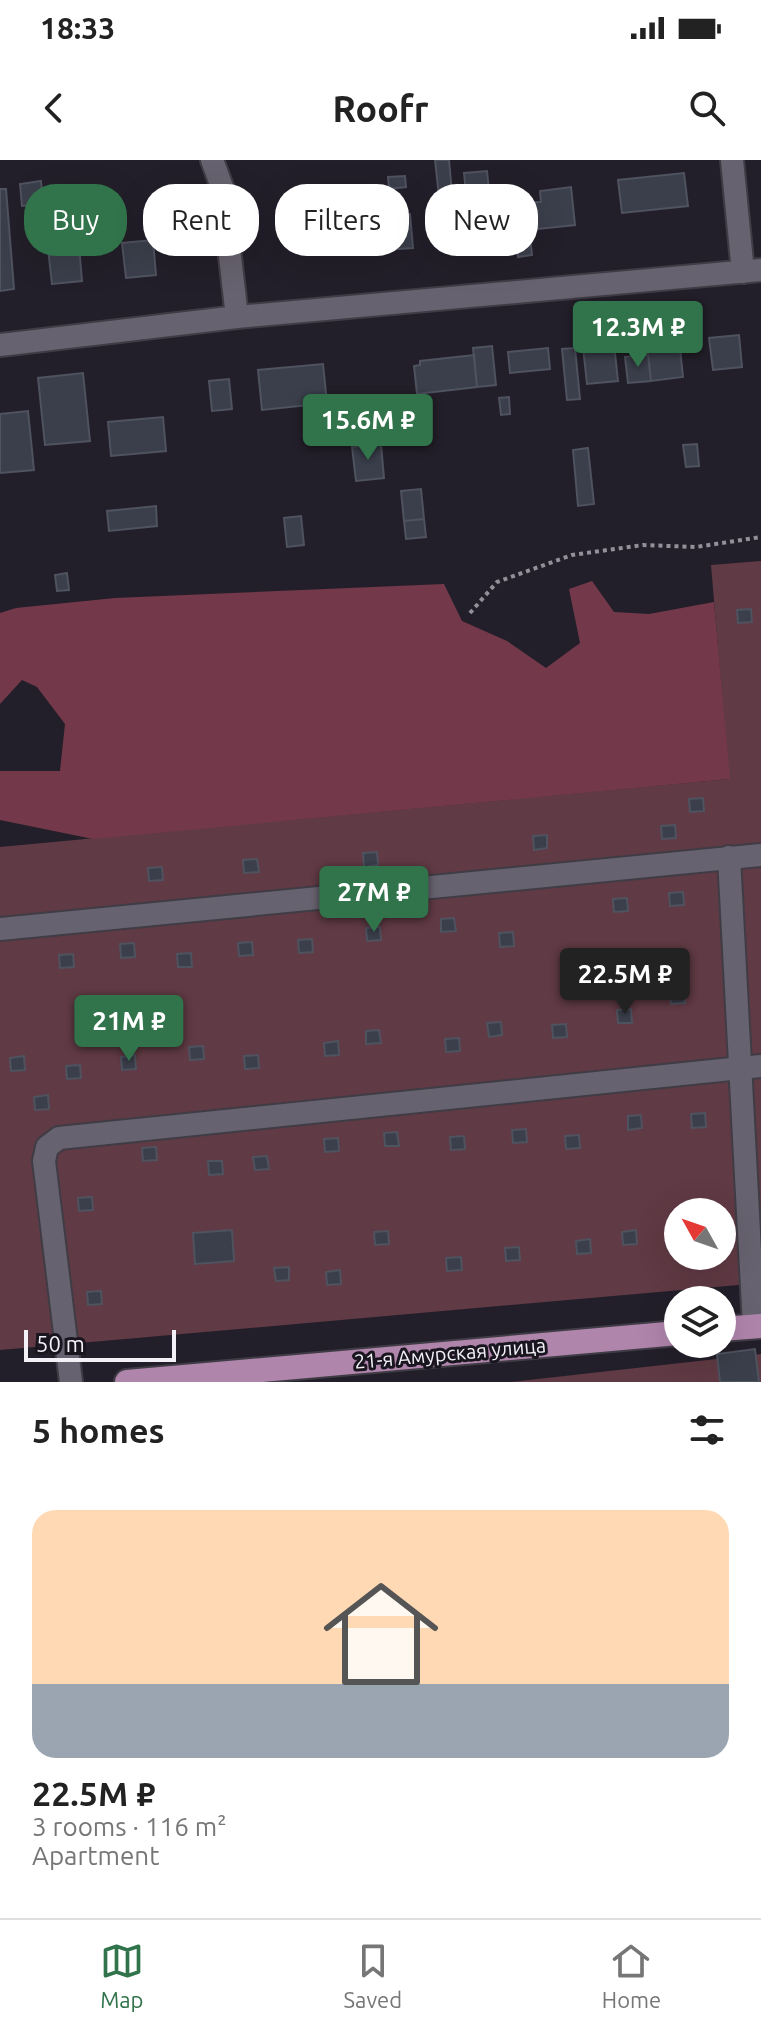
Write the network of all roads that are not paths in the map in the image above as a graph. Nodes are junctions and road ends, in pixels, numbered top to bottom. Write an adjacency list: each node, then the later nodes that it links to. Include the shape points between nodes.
1 (212, 160): 4 (lane, via 222,187)
2 (732, 160): 3 (lane)
3 (752, 271): 4 (lane)
4 (237, 317): 5 (lane)
5 (0, 345)
6 (761, 855): 7 (lane)
7 (729, 857): 8 (lane); 9 (lane)
8 (0, 929)
9 (751, 1067): 10 (lane); 13 (lane, via 59,1138 47,1147 44,1161)
10 (758, 1326): 11 (main road)
11 (736, 1328)
12 (664, 1334): 14 (main road, 21-я Амурская улица)
13 (71, 1382)
14 (127, 1382)

